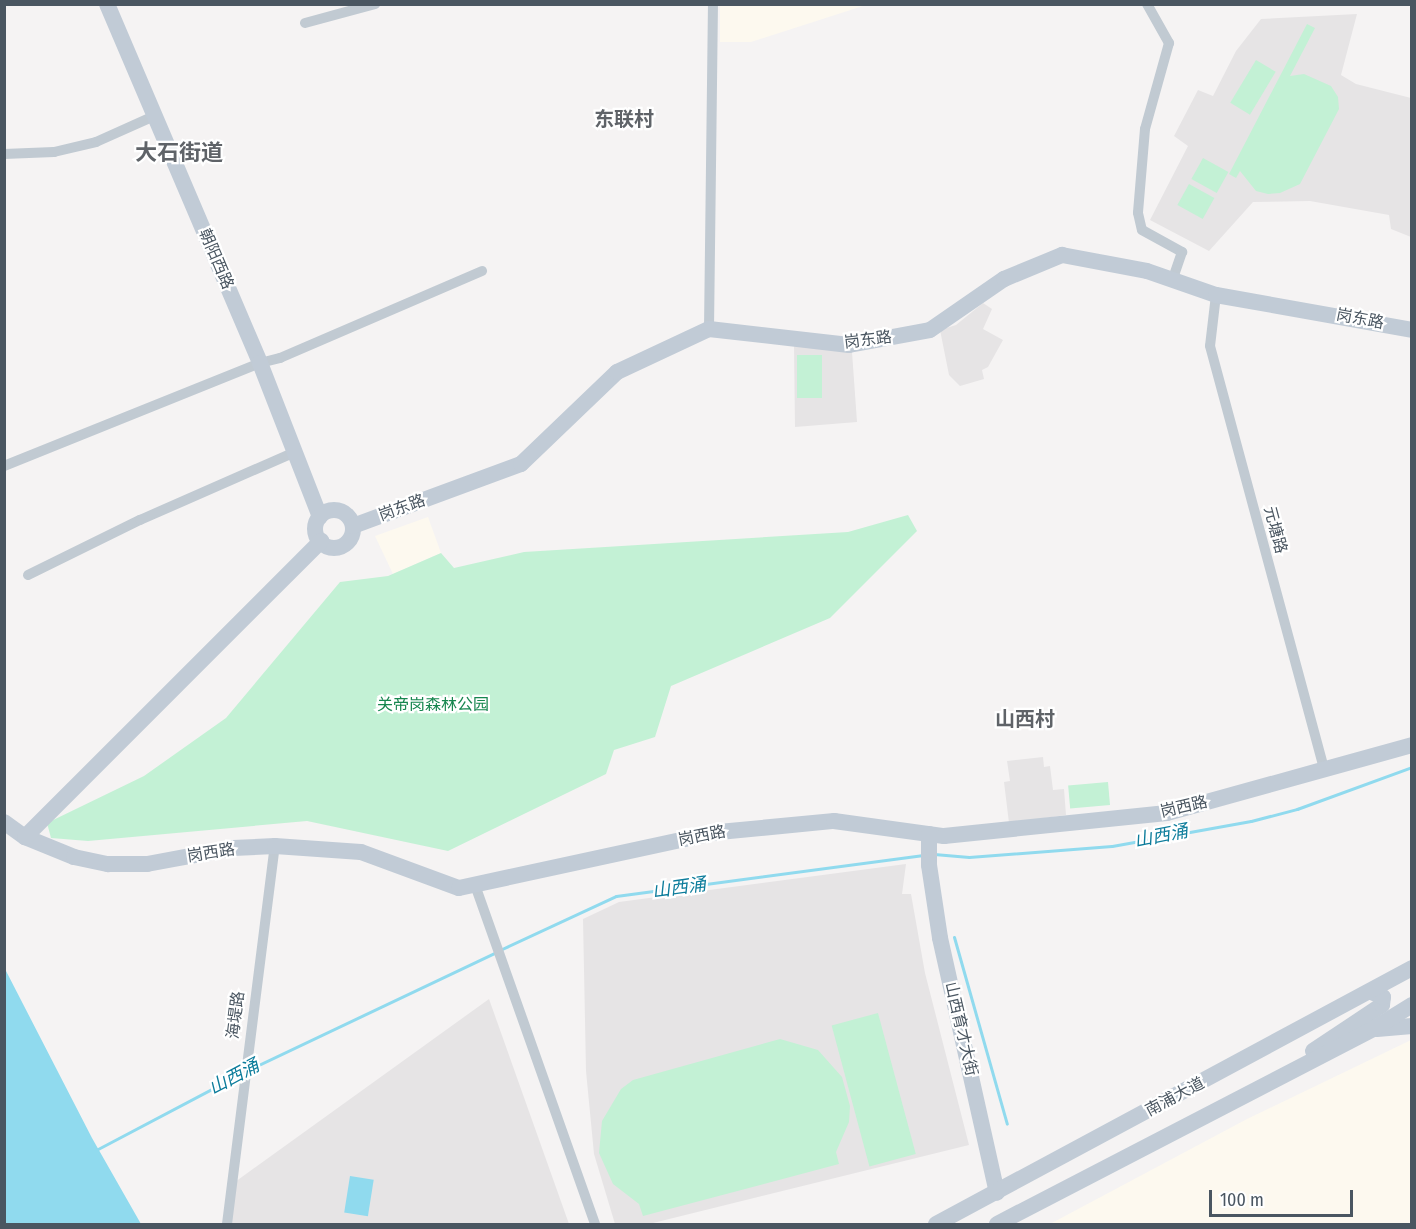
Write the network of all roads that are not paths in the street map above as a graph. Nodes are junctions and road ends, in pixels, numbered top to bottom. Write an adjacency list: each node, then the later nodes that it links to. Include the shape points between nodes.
1 (107, 4): 6 (street, 朝阳西路)
2 (375, 4): 5 (street)
3 (713, 4): 11 (street)
4 (1146, 4): 9 (street, via 1169,42 1145,129 1138,213 1142,230 1182,252)
5 (305, 23)
6 (154, 117): 7 (street, via 96,142 54,152); 13 (street, 朝阳西路)
7 (4, 154)
8 (482, 271): 13 (street, via 280,358)
9 (1172, 281): 10 (street, 岗东路); 11 (street, 岗东路, via 1147,271 1062,255 1004,279 930,330 849,345)
10 (1216, 295): 12 (street, 岗东路); 21 (street, 元塘路, via 1210,346)
11 (709, 329): 17 (street, 岗东路, via 617,372 521,464)
12 (1412, 330)
13 (260, 363): 14 (street, 朝阳西路); 15 (street)
14 (295, 452): 16 (street, 朝阳西路); 19 (street, via 140,520)
15 (4, 466)
16 (320, 517): 17 (street, via 327,511 341,511); 18 (street, via 316,528)
17 (353, 526): 18 (street, via 350,538 340,547)
18 (321, 541): 23 (street)
19 (28, 575)
20 (1412, 745): 21 (street, 岗西路)
21 (1325, 772): 24 (street, 岗西路, via 1167,813 944,836)
22 (4, 822): 23 (street, 岗西路)
23 (25, 837): 25 (street, 岗西路, via 74,858 127,865 233,848)
24 (928, 841): 26 (street, 岗西路, via 834,821 719,832); 33 (street, 山西育才大街, via 940,938)
25 (275, 846): 26 (street, 岗西路, via 361,852 459,888); 34 (street, 海堤路)
26 (475, 885): 35 (street)
27 (1412, 968): 28 (street, 南浦大道)
28 (1371, 992): 32 (street, via 1383,997 1382,1005 1328,1039); 33 (street, 南浦大道)
29 (1412, 1005): 31 (street, 南浦大道)
30 (1412, 1026): 31 (street)
31 (1373, 1029): 32 (street, 南浦大道)
32 (1282, 1075): 37 (street, 南浦大道)
33 (997, 1192): 36 (street, 南浦大道)
34 (227, 1224)
35 (595, 1224)
36 (936, 1224)
37 (999, 1224)

